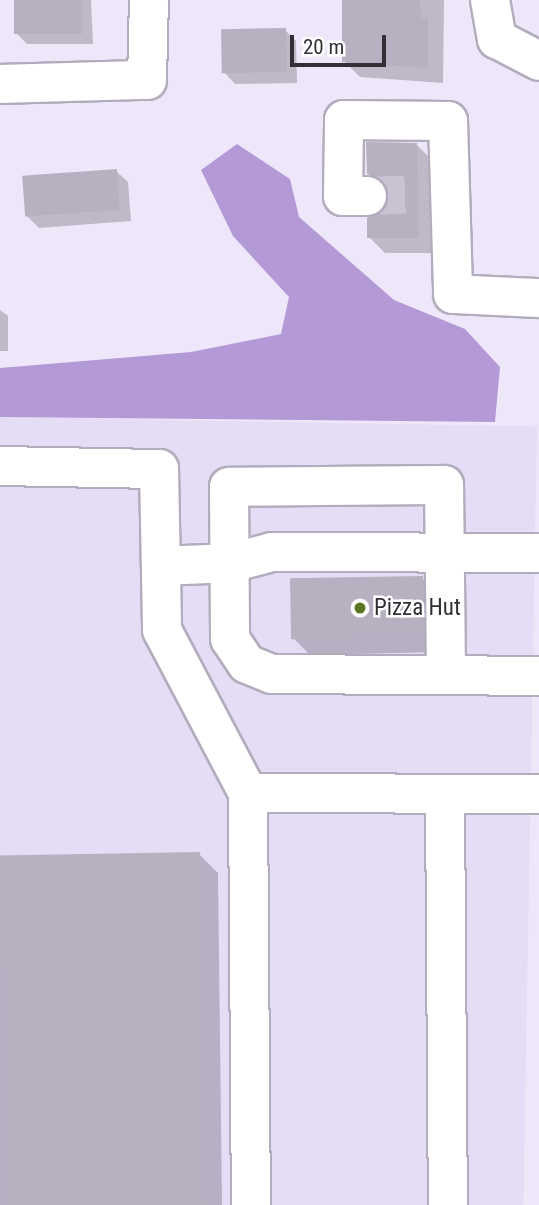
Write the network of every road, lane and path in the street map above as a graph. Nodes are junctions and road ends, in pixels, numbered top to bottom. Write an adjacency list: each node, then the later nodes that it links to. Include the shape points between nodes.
1 (149, 0): 4 (street, via 147,80)
2 (489, 0): 3 (street, via 497,39)
3 (539, 61)
4 (0, 84)
5 (367, 196): 6 (street, via 344,196 344,120 448,121 434,195 453,294)
6 (539, 298)
7 (0, 466): 11 (street, via 159,468)
8 (539, 552): 9 (street)
9 (445, 554): 10 (street, via 272,552); 10 (street, via 444,485 229,487); 12 (street)
10 (231, 563): 11 (street); 12 (street, via 230,639 247,664 272,674)
11 (162, 566): 14 (street, via 162,630 169,654)
12 (446, 674): 13 (street)
13 (539, 676)
14 (248, 793): 16 (street); 17 (street)
15 (539, 794): 16 (street)
16 (445, 797): 18 (street)
17 (251, 1205)
18 (448, 1205)

